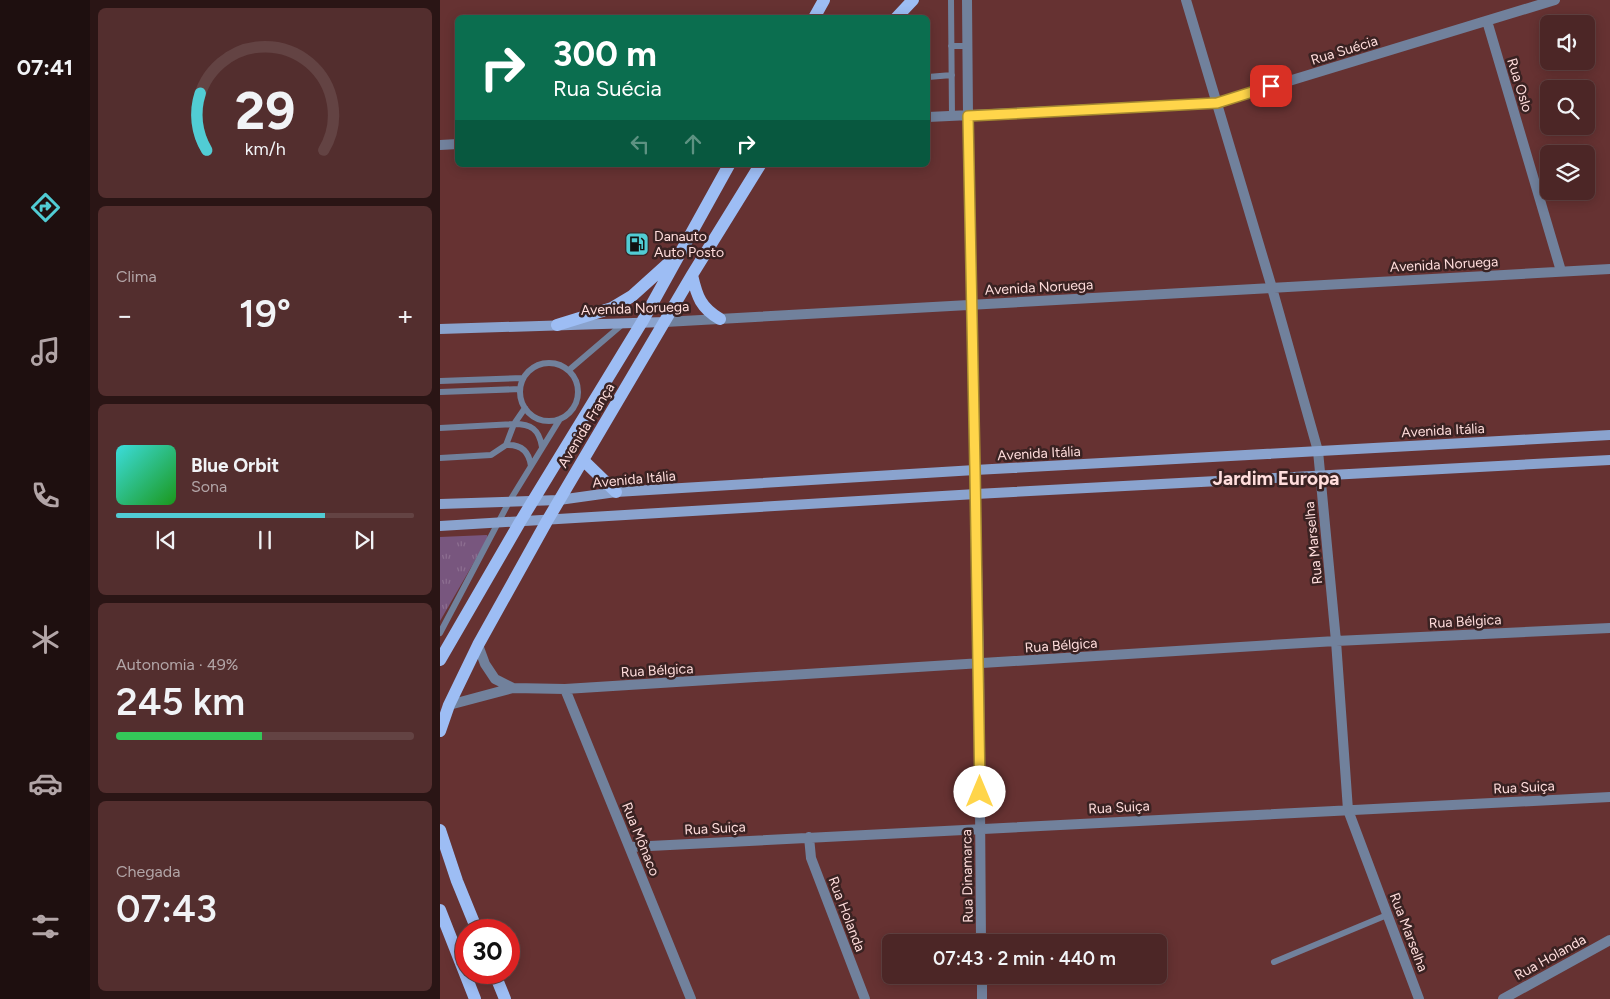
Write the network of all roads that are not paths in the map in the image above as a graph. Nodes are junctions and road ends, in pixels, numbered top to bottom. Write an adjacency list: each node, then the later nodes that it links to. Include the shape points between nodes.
1 (824, 0): 7 (main road)
2 (913, 0): 8 (main road)
3 (951, 0): 10 (lane)
4 (967, 0): 11 (street, Rua Dinamarca)
5 (1186, 0): 14 (street, Rua Marselha)
6 (1556, 0): 9 (street, Rua Suécia)
7 (816, 15)
8 (899, 15)
9 (1487, 21): 14 (street, Rua Suécia); 26 (street, Rua Oslo)
10 (951, 46): 11 (lane); 12 (lane)
11 (968, 46): 16 (street, Rua Dinamarca)
12 (952, 75): 13 (lane); 15 (lane)
13 (930, 77)
14 (1217, 103): 16 (street, Rua Suécia); 28 (street, Rua Marselha)
15 (952, 116): 16 (street, Rua Suécia); 17 (street, Rua Suécia)
16 (968, 116): 29 (street, Rua Dinamarca)
17 (930, 117)
18 (455, 144): 19 (street)
19 (440, 145)
20 (719, 167): 23 (main road)
21 (728, 167): 23 (main road, Avenida França)
22 (759, 167): 27 (main road, Avenida França)
23 (722, 178): 24 (main road, Avenida França)
24 (681, 252): 32 (main road, Avenida França); 34 (main road, via 632,296 612,308)
25 (1610, 268): 26 (street, Avenida Noruega)
26 (1561, 271): 28 (street, Avenida Noruega)
27 (692, 275): 30 (main road, via 699,299 709,313); 33 (main road, Avenida França)
28 (1272, 288): 29 (street, Avenida Noruega); 48 (street, Rua Marselha)
29 (972, 305): 30 (street, Avenida Noruega); 53 (street, Rua Dinamarca)
30 (720, 319): 33 (street, Avenida Noruega)
31 (625, 322): 32 (main road, Avenida Noruega); 34 (main road, Avenida Noruega); 36 (lane)
32 (642, 322): 33 (main road, Avenida Noruega); 58 (main road, Avenida França)
33 (665, 322): 50 (main road, Avenida França)
34 (557, 325): 35 (main road, Avenida Noruega)
35 (440, 329)
36 (569, 370): 37 (lane, via 552,362 543,363); 42 (lane, via 578,387 578,397 575,407)
37 (523, 378): 38 (lane); 39 (lane)
38 (440, 381)
39 (520, 389): 40 (lane); 41 (lane)
40 (440, 392)
41 (525, 408): 42 (lane, via 540,420); 43 (lane)
42 (560, 419): 47 (lane)
43 (514, 424): 44 (lane); 46 (lane); 47 (lane, via 523,424 537,432)
44 (440, 428)
45 (1610, 434): 48 (main road, Avenida Itália)
46 (506, 445): 49 (lane, via 491,455); 52 (lane, via 524,449 530,457)
47 (542, 447): 52 (lane)
48 (1318, 451): 53 (main road, Avenida Itália); 54 (street, Rua Marselha)
49 (440, 458)
50 (583, 460): 55 (main road); 57 (main road, Avenida França)
51 (1610, 460): 54 (main road)
52 (531, 466): 59 (lane)
53 (975, 470): 55 (main road, Avenida Itália); 56 (street, Rua Dinamarca)
54 (1320, 476): 56 (main road); 67 (street, Rua Marselha)
55 (616, 492): 57 (main road, Avenida Itália)
56 (976, 494): 61 (main road); 70 (street, Rua Dinamarca)
57 (559, 500): 58 (main road, Avenida Itália); 61 (main road, Avenida França)
58 (533, 501): 59 (main road, Avenida Itália); 62 (main road, Avenida França)
59 (509, 502): 60 (main road, Avenida Itália); 63 (lane)
60 (440, 504)
61 (546, 521): 62 (main road); 68 (main road, Avenida França)
62 (520, 522): 63 (main road); 69 (main road, Avenida França)
63 (499, 523): 64 (main road); 66 (lane)
64 (440, 526)
65 (1610, 628): 67 (street, Rua Bélgica)
66 (440, 633)
67 (1336, 641): 70 (street, Rua Bélgica); 76 (street, Rua Marselha)
68 (478, 644): 71 (street, via 495,679); 73 (main road, Avenida França)
69 (440, 660)
70 (978, 664): 72 (street, Rua Bélgica); 77 (street, Rua Dinamarca)
71 (513, 688): 72 (street, Rua Bélgica); 73 (street, Rua Bélgica)
72 (565, 689): 80 (street, Rua Mônaco)
73 (444, 705): 74 (main road, Avenida França)
74 (440, 731)
75 (1610, 797): 76 (street, Rua Suiça)
76 (1348, 810): 77 (street, Rua Suiça); 82 (street, Rua Marselha)
77 (980, 828): 79 (street, Rua Suiça); 84 (street, Rua Dinamarca)
78 (440, 830): 83 (main road)
79 (809, 837): 80 (street, Rua Suiça); 92 (street, Rua Holanda, via 811,858)
80 (630, 847): 91 (street, Rua Mônaco)
81 (440, 910): 89 (main road)
82 (1387, 915): 86 (lane); 94 (street, Rua Marselha)
83 (472, 919)
84 (981, 934)
85 (1610, 940): 95 (street, Rua Holanda)
86 (1274, 962)
87 (499, 984): 90 (main road)
88 (982, 984): 93 (street)
89 (475, 999)
90 (505, 999)
91 (691, 999)
92 (865, 999)
93 (982, 999)
94 (1419, 999)
95 (1503, 999)

